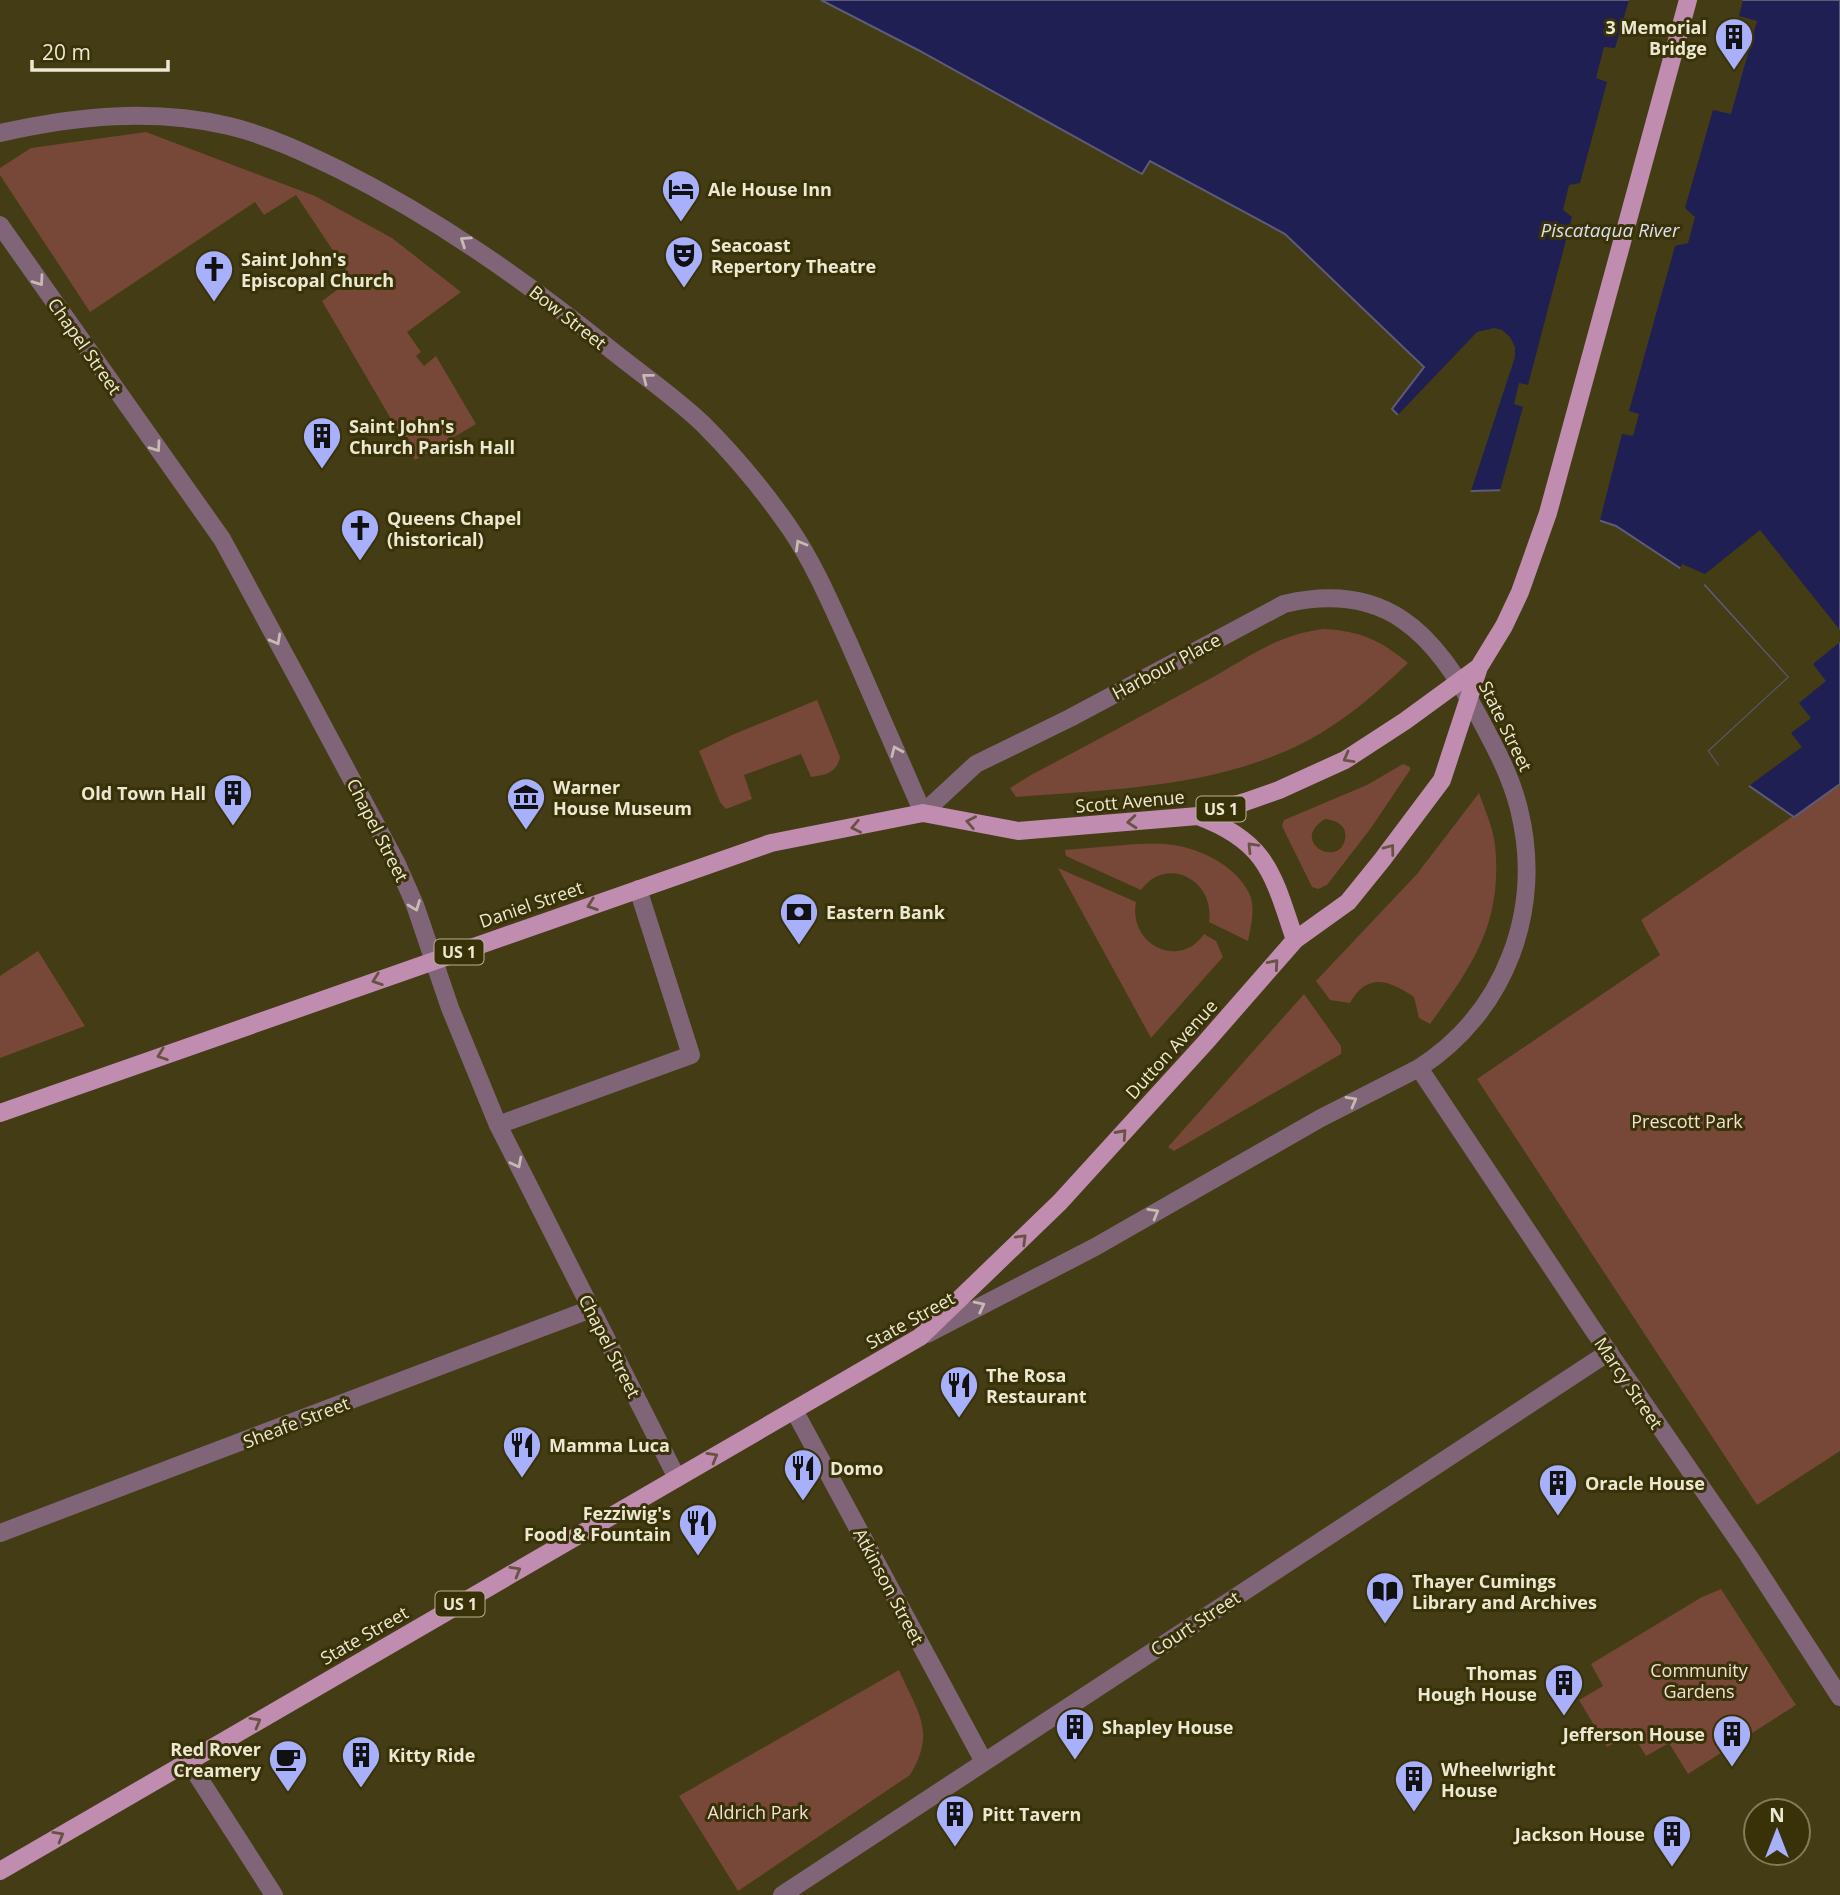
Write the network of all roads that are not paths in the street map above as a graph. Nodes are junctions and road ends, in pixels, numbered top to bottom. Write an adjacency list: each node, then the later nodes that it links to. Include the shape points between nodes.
1 (1688, 0): 5 (main road, US 1, via 1548,513 1520,592)
2 (0, 133): 6 (street, Bow Street, one-way to 2, via 816,572 766,496 691,414 503,267 369,184 311,156 232,127 170,116 105,115)
3 (0, 225): 10 (street, Chapel Street, one-way to 10, via 222,539 397,864)
4 (1425, 636): 6 (street, Harbour Place, via 1390,611 1345,598 1284,604 976,764); 11 (street, State Street, via 1461,682 1500,757 1519,807 1527,877 1516,946 1499,981 1450,1043)
5 (1479, 667): 7 (main road, Scott Avenue / US 1, one-way to 7, via 1345,760 1256,798); 9 (main road, Dutton Avenue / US 1, one-way to 5, via 1348,902 1442,780)
6 (923, 813): 7 (main road, Scott Avenue / US 1, one-way to 6, via 1018,831); 8 (main road, Daniel Street / US 1, one-way to 8, via 771,843)
7 (1198, 816): 9 (main road, one-way to 7, via 1275,880 1262,858 1244,839)
8 (638, 889): 10 (main road, Daniel Street / US 1, one-way to 10); 13 (street, via 691,1055)
9 (1295, 940): 15 (main road, Dutton Avenue / US 1, one-way to 9, via 1060,1202)
10 (434, 960): 12 (main road, Daniel Street / US 1, one-way to 12); 13 (street, Chapel Street)
11 (1419, 1068): 15 (street, State Street, one-way to 11, via 1095,1247 1321,1118); 16 (street, Marcy Street)
12 (0, 1113)
13 (498, 1125): 14 (street, Chapel Street, one-way to 14)
14 (591, 1309): 18 (street, Chapel Street); 19 (street, Sheafe Street)
15 (920, 1337): 17 (main road, State Street / US 1)
16 (1609, 1352): 20 (street, Marcy Street); 22 (street, Court Street)
17 (794, 1410): 18 (main road, State Street / US 1, one-way to 17); 22 (street, Atkinson Street)
18 (677, 1478): 21 (main road, State Street / US 1, one-way to 18)
19 (0, 1533)
20 (1840, 1697)
21 (188, 1761): 23 (main road, State Street / US 1, one-way to 21); 24 (street)
22 (984, 1762): 25 (street, Court Street)
23 (0, 1871)
24 (274, 1895)
25 (782, 1895)

